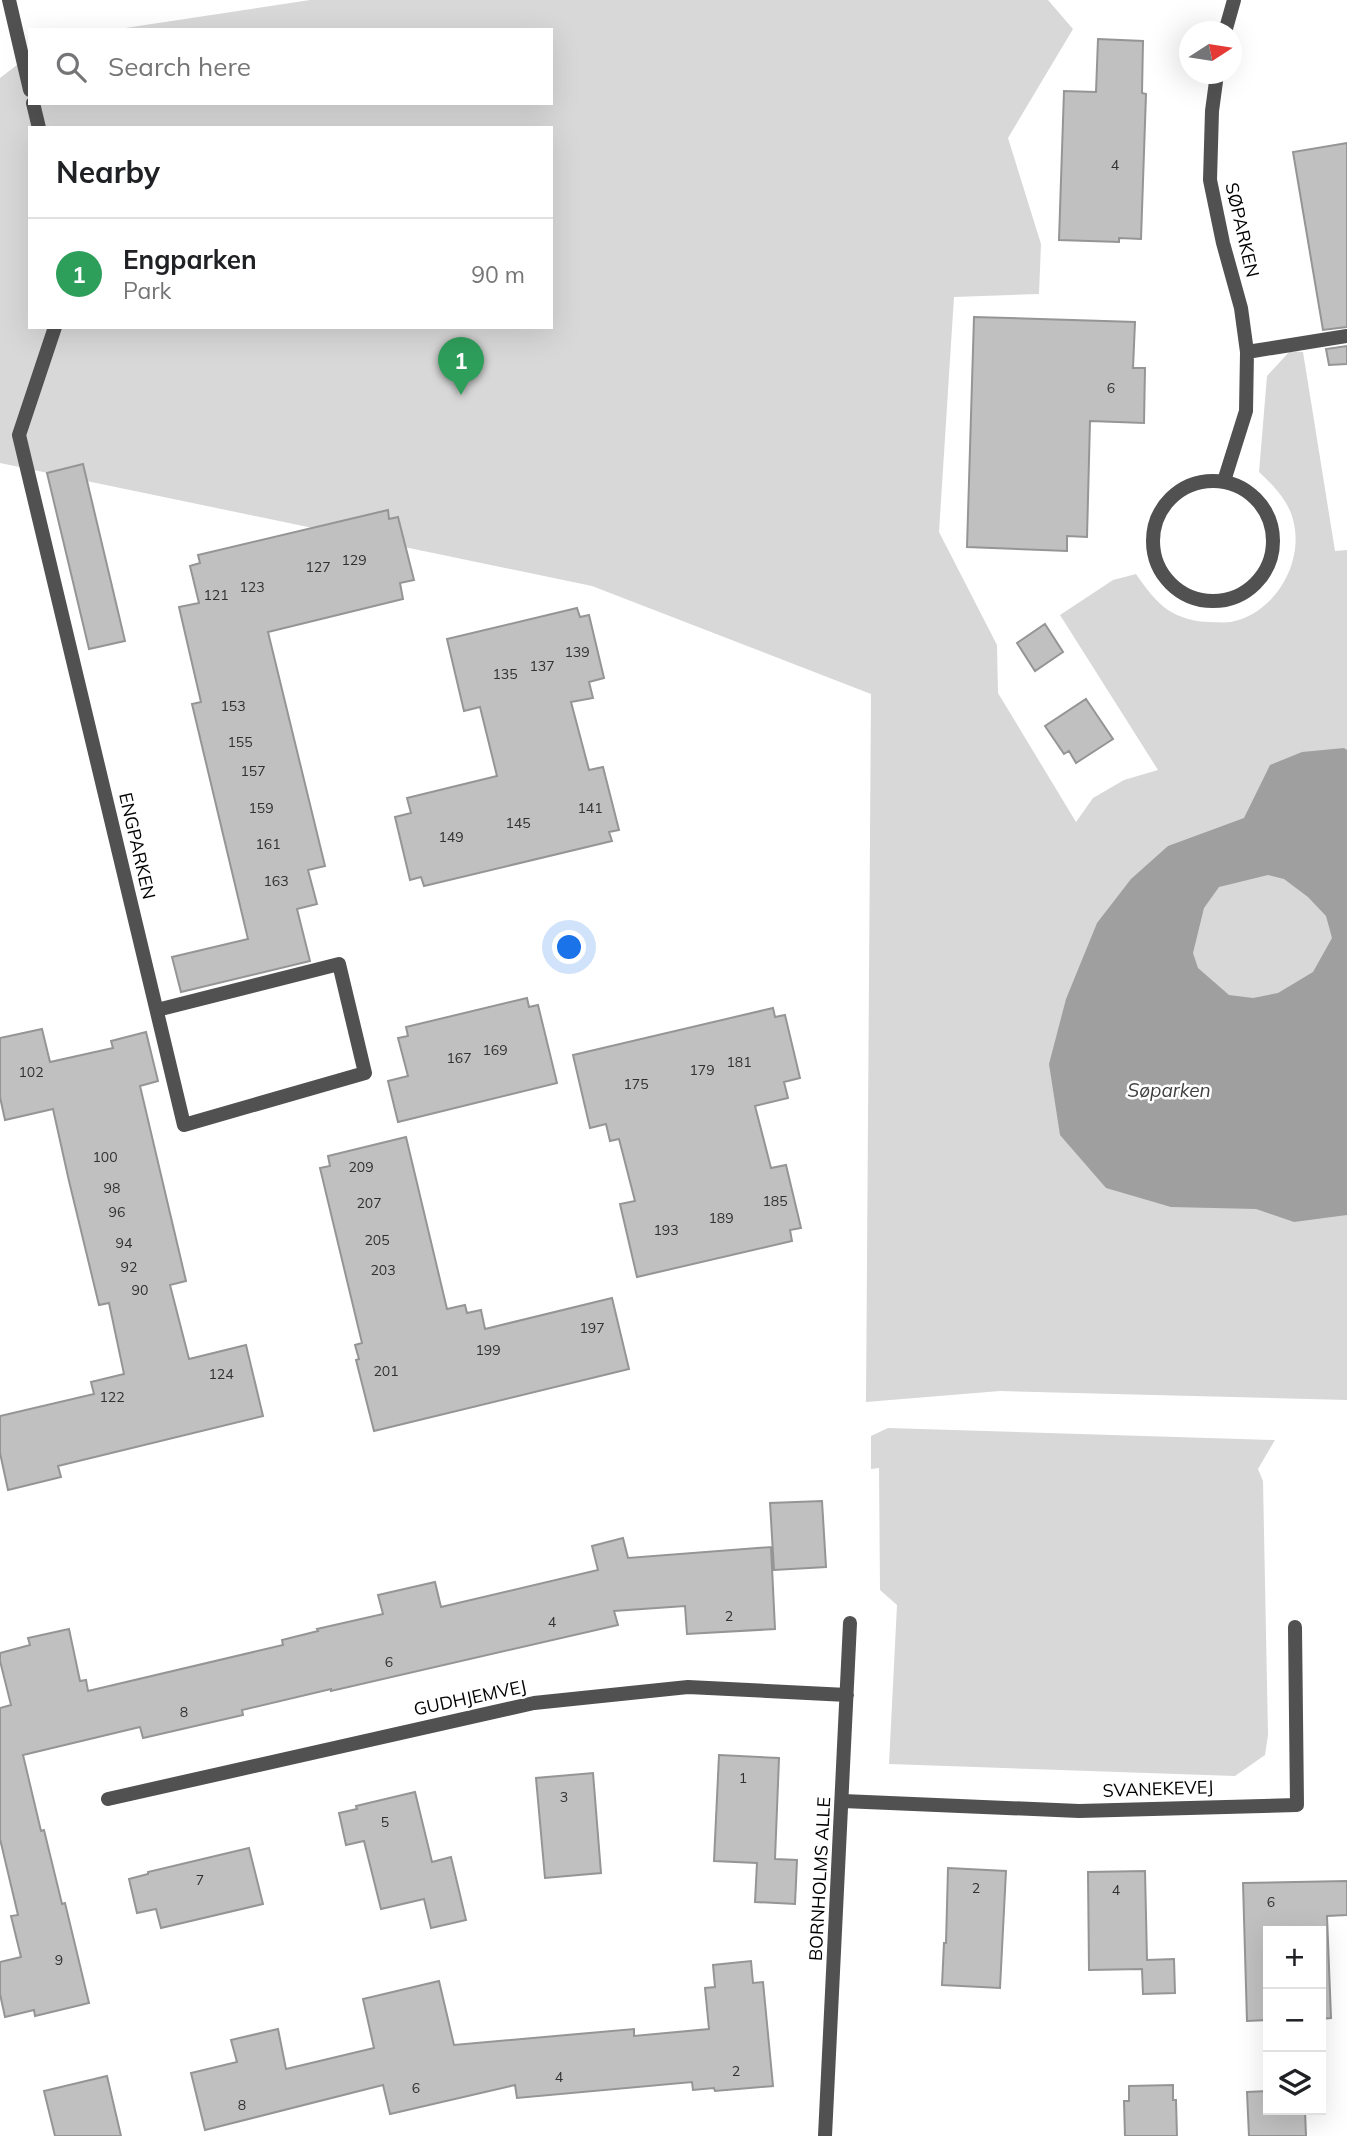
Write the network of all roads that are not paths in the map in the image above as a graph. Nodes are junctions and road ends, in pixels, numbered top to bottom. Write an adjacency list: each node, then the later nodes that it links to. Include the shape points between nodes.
1 (9, 0): 4 (street)
2 (1234, 0): 3 (street)
3 (1228, 21)
4 (28, 81)
5 (1216, 84): 10 (street, SØPARKEN, via 1210,180)
6 (33, 105): 7 (street)
7 (39, 126)
8 (54, 329): 12 (street, ENGPARKEN, via 19,435)
9 (1347, 335): 10 (street)
10 (1247, 352): 11 (street, SØPARKEN, via 1247,411)
11 (1224, 481): 11 (street, via 1205,480 1170,497 1153,532 1153,552 1160,570 1184,594 1200,600 1236,597 1252,587 1272,554 1273,534 1258,499)
12 (157, 1010): 12 (street, ENGPARKEN, via 184,1125 365,1073 339,964)
13 (850, 1623): 15 (street, BORNHOLMS ALLE)
14 (1295, 1627): 17 (street, SVANEKEVEJ, via 1297,1805 1079,1811)
15 (847, 1695): 16 (street, GUDHJEMVEJ, via 688,1687 534,1703); 17 (street, BORNHOLMS ALLE)
16 (108, 1799)
17 (843, 1801): 18 (street, BORNHOLMS ALLE)
18 (825, 2136)

